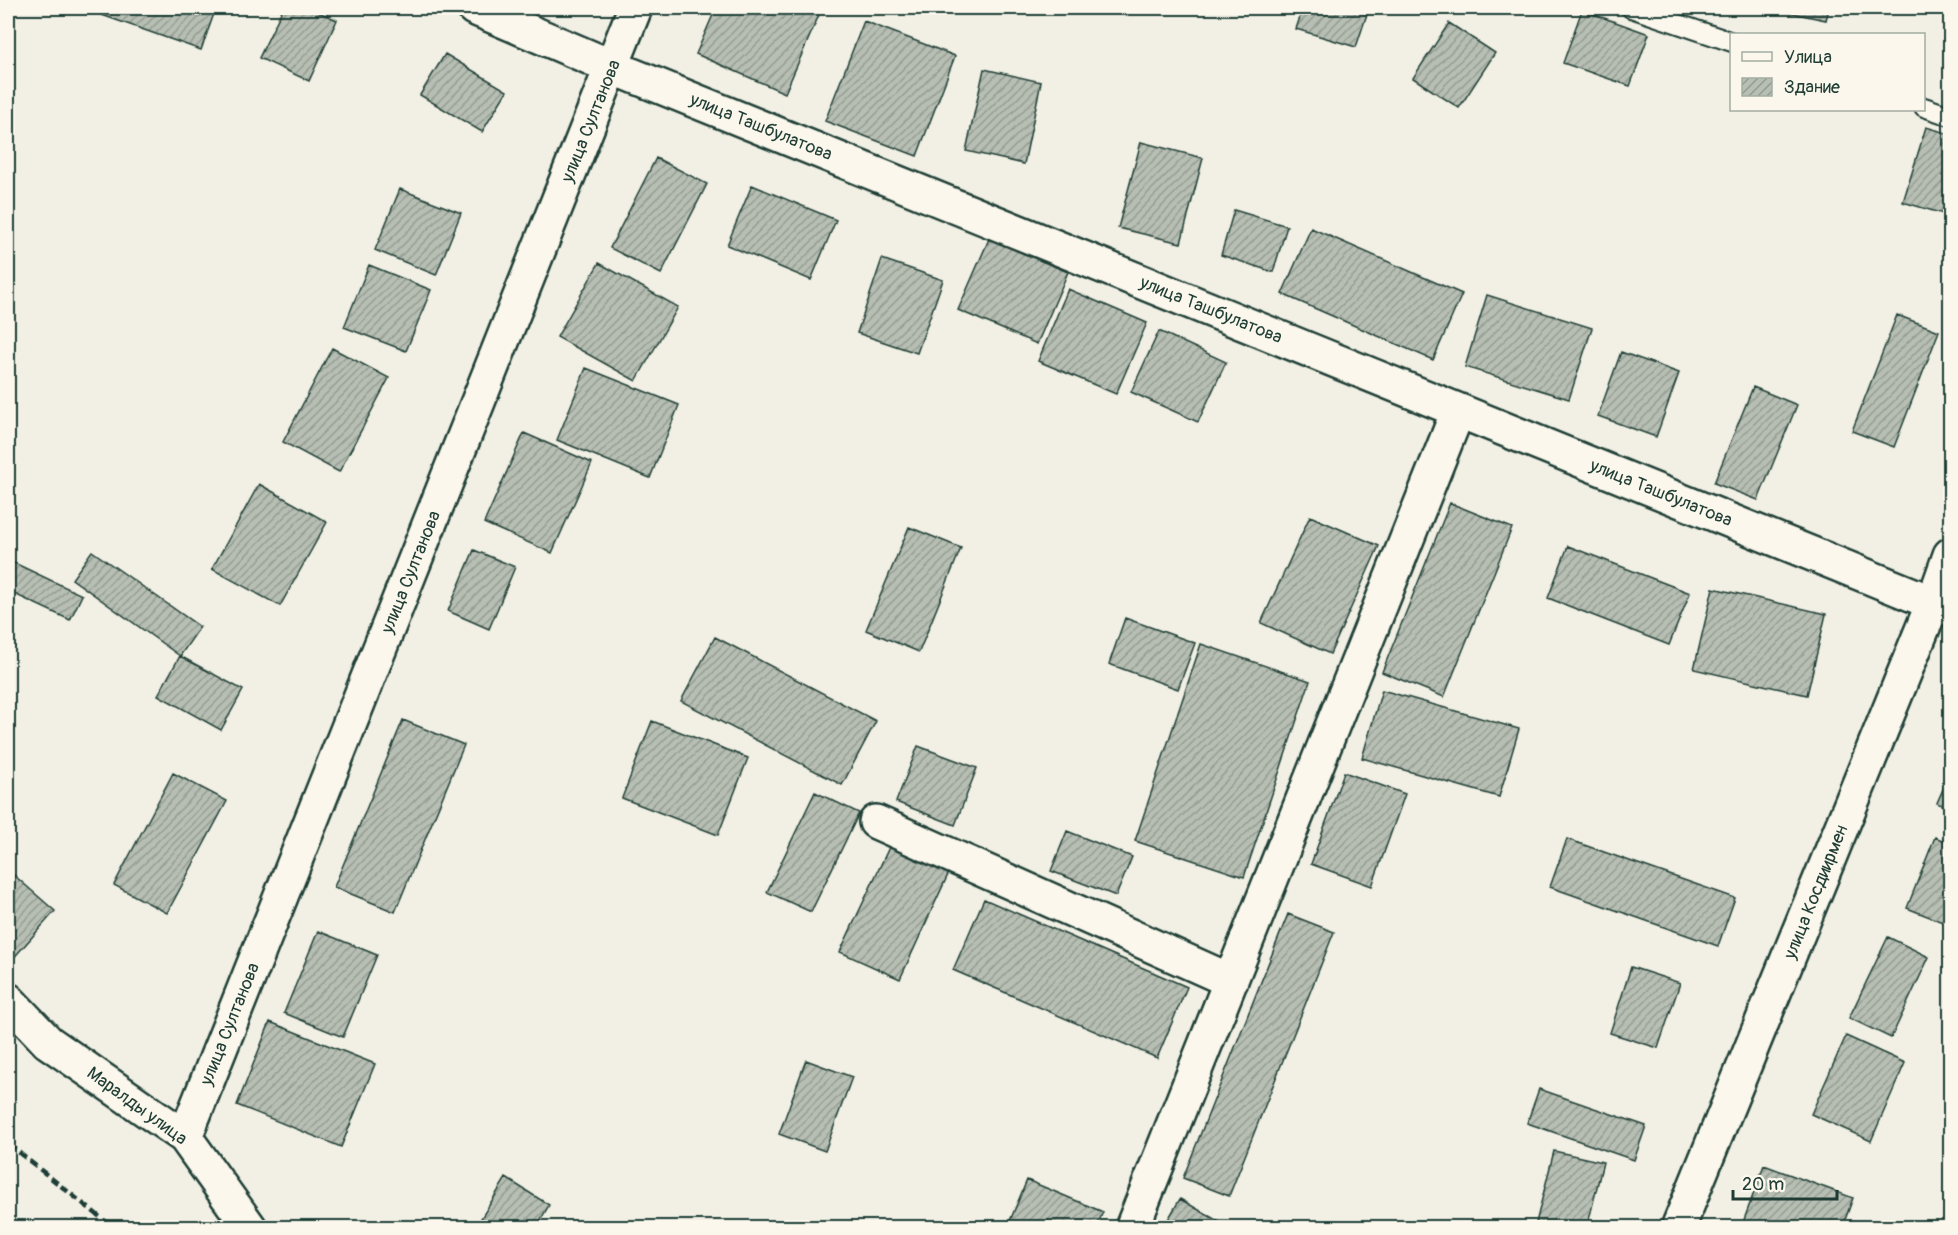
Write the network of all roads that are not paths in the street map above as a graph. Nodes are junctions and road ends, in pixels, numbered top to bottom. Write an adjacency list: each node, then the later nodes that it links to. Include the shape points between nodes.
1 (474, 8): 5 (street, улица Ташбулатова)
2 (635, 8): 5 (street, улица Султанова)
3 (1631, 8): 4 (lane)
4 (1730, 42)
5 (612, 67): 8 (street, улица Ташбулатова); 14 (street, улица Султанова)
6 (1925, 108): 7 (lane)
7 (1950, 116)
8 (1458, 411): 10 (street, улица Ташбулатова); 12 (street)
9 (1950, 555): 10 (street, улица Косдиирмен)
10 (1942, 606): 17 (street, улица Косдиирмен)
11 (876, 822): 12 (street)
12 (1231, 981): 16 (street)
13 (8, 1000): 14 (street, Маралды улица, via 48,1042)
14 (185, 1137): 15 (street, Маралды улица)
15 (250, 1227)
16 (1132, 1227)
17 (1678, 1227)

